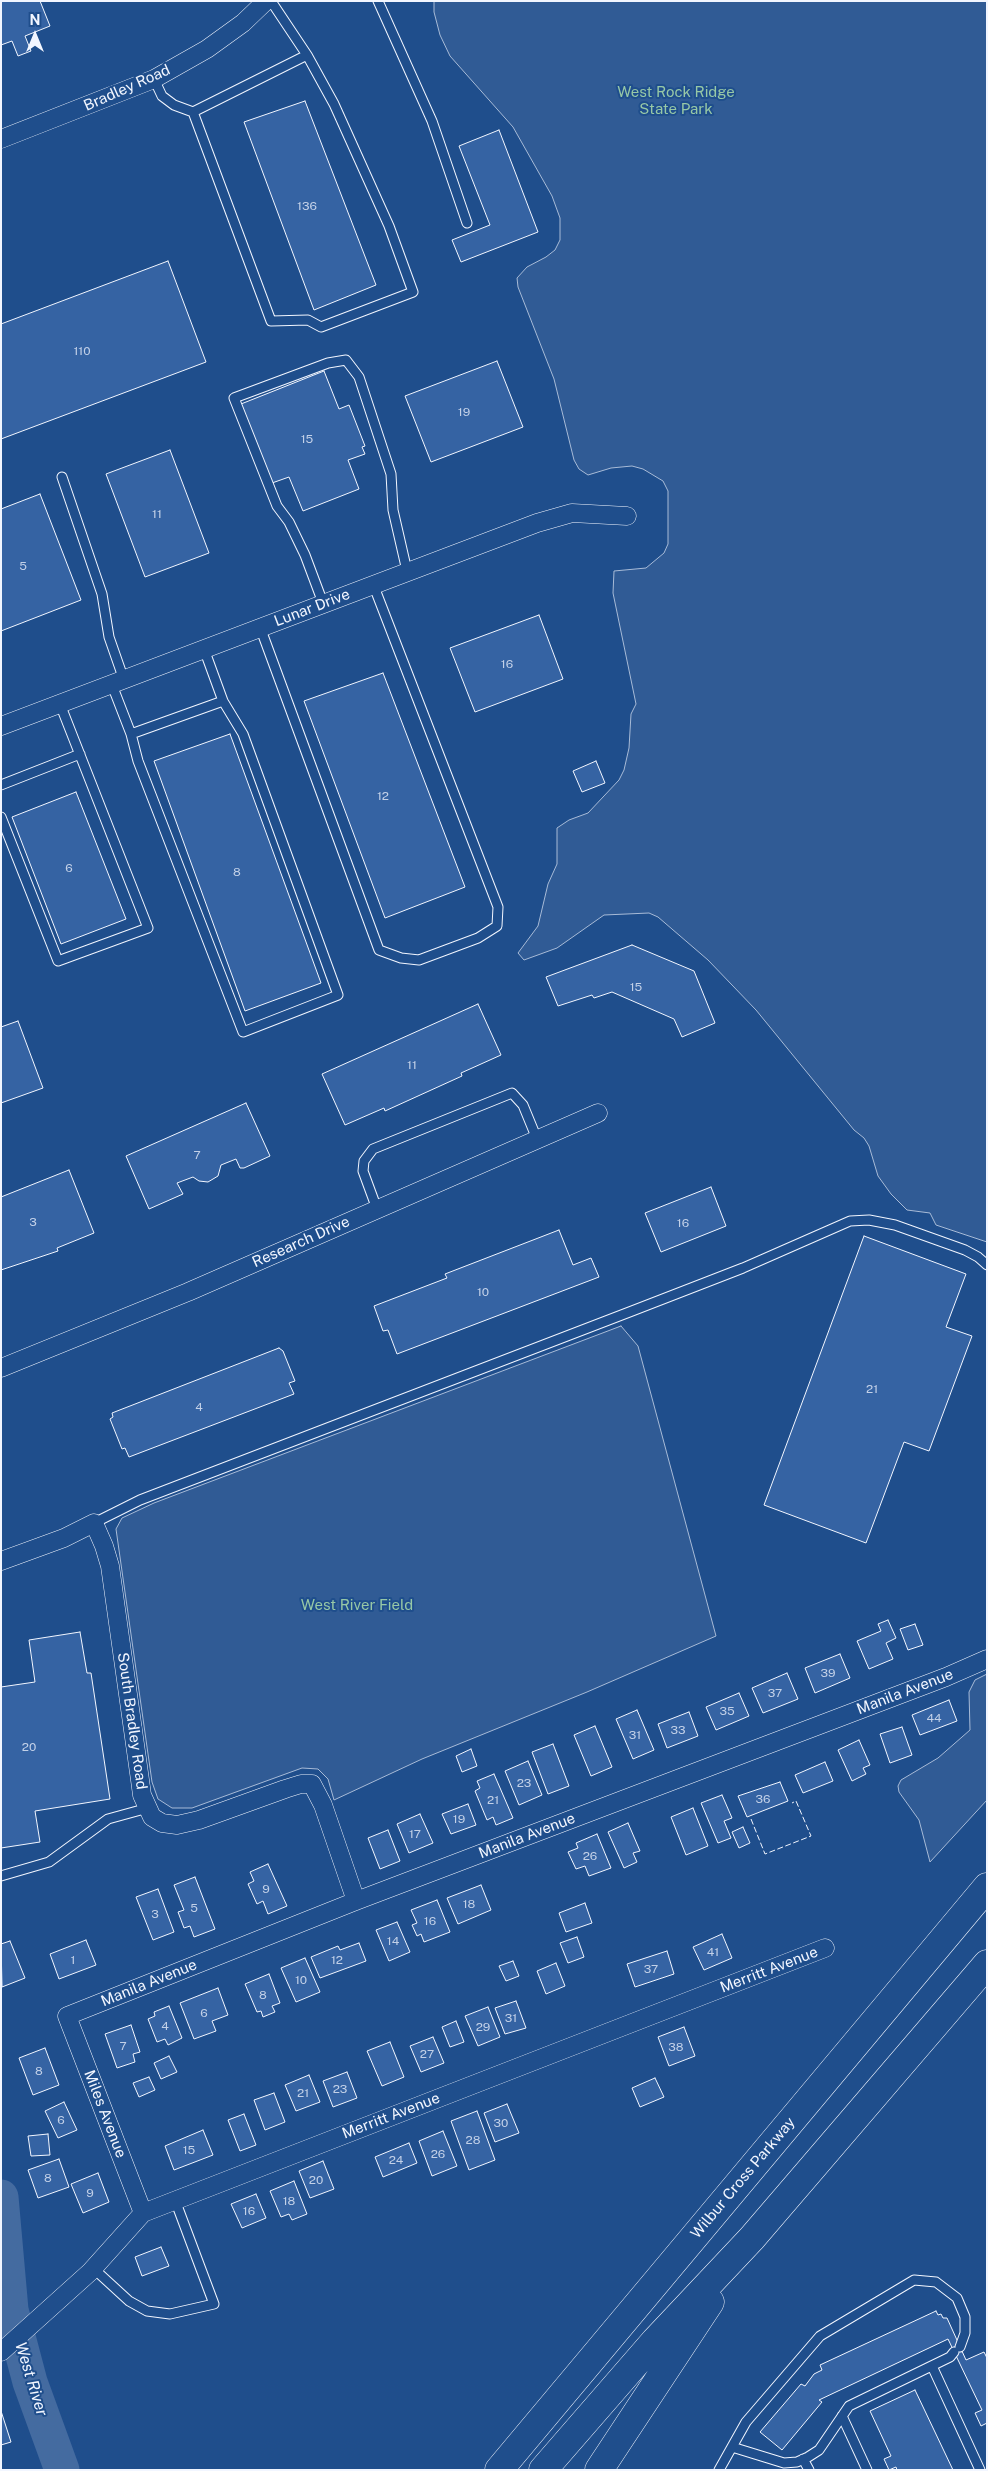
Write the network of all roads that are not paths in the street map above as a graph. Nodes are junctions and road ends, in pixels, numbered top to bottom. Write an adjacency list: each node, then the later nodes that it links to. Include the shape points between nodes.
1 (266, 1): 5 (street, Bradley Road, via 244,22 207,48)
2 (271, 1): 4 (lane)
3 (378, 1): 8 (lane, via 432,121)
4 (307, 55): 6 (lane); 6 (lane, via 334,104 389,226 413,292 321,327 308,320 271,321)
5 (154, 79): 6 (lane, via 162,96); 7 (street, Bradley Road)
6 (193, 112)
7 (1, 139)
8 (466, 223)
9 (62, 477): 16 (lane, via 102,594)
10 (627, 516): 11 (street, Lunar Drive, via 572,513)
11 (407, 571): 12 (street, Lunar Drive); 13 (lane, via 393,510 391,474 358,377 346,360 234,398 277,506 305,555)
12 (372, 584): 13 (street, Lunar Drive); 14 (lane, via 498,907 497,926 478,938 419,960 379,950)
13 (323, 603): 14 (street, Lunar Drive)
14 (260, 627): 15 (street, Lunar Drive)
15 (204, 649): 16 (street, Lunar Drive); 17 (lane)
16 (118, 682): 18 (street, Lunar Drive); 20 (lane)
17 (223, 701): 20 (lane); 20 (lane, via 242,734 338,995 243,1032 138,761)
18 (60, 704): 19 (street, Lunar Drive); 21 (lane)
19 (1, 726)
20 (131, 734)
21 (80, 754): 22 (lane); 23 (lane, via 148,928 58,961)
22 (1, 785)
23 (1, 817)
24 (598, 1113): 25 (street, Research Drive)
25 (537, 1139): 26 (street, Research Drive); 26 (lane, via 523,1105 512,1093 373,1150 364,1161 363,1171)
26 (377, 1209): 28 (street, Research Drive, via 188,1292)
27 (987, 1266): 29 (lane, via 965,1250 894,1226 869,1220 850,1221 743,1268 140,1500)
28 (1, 1368)
29 (94, 1523): 30 (street, via 64,1538); 32 (street, South Bradley Road, via 110,1566 140,1780)
30 (1, 1561)
31 (987, 1659): 35 (street, Manila Avenue)
32 (148, 1808): 33 (lane, via 108,1819 49,1862); 35 (street, South Bradley Road, via 152,1817 177,1826 301,1784 312,1784 324,1805)
33 (1, 1876)
34 (987, 1887): 48 (highway, Wilbur Cross Parkway)
35 (356, 1901): 38 (street, Manila Avenue)
36 (825, 1948): 39 (street, Merritt Avenue)
37 (987, 1964): 41 (highway)
38 (67, 2016): 40 (street, Miles Avenue)
39 (175, 2200): 40 (street, Merritt Avenue); 42 (lane, via 214,2304 170,2314 147,2311 129,2301)
40 (143, 2213): 42 (street, Merritt Avenue)
41 (752, 2238): 49 (highway); 50 (highway)
42 (93, 2268): 43 (street, Merritt Avenue)
43 (1, 2352)
44 (932, 2366): 45 (lane, via 849,2406); 46 (lane, via 957,2350 965,2332 965,2317 957,2298 936,2282 914,2280 820,2336 746,2422); 54 (lane)
45 (842, 2416): 47 (lane, via 819,2450); 53 (lane)
46 (732, 2447): 47 (lane, via 784,2463); 51 (lane)
47 (803, 2459): 52 (lane)
48 (499, 2470)
49 (543, 2470)
50 (598, 2470)
51 (720, 2470)
52 (809, 2470)
53 (867, 2470)
54 (980, 2470)

